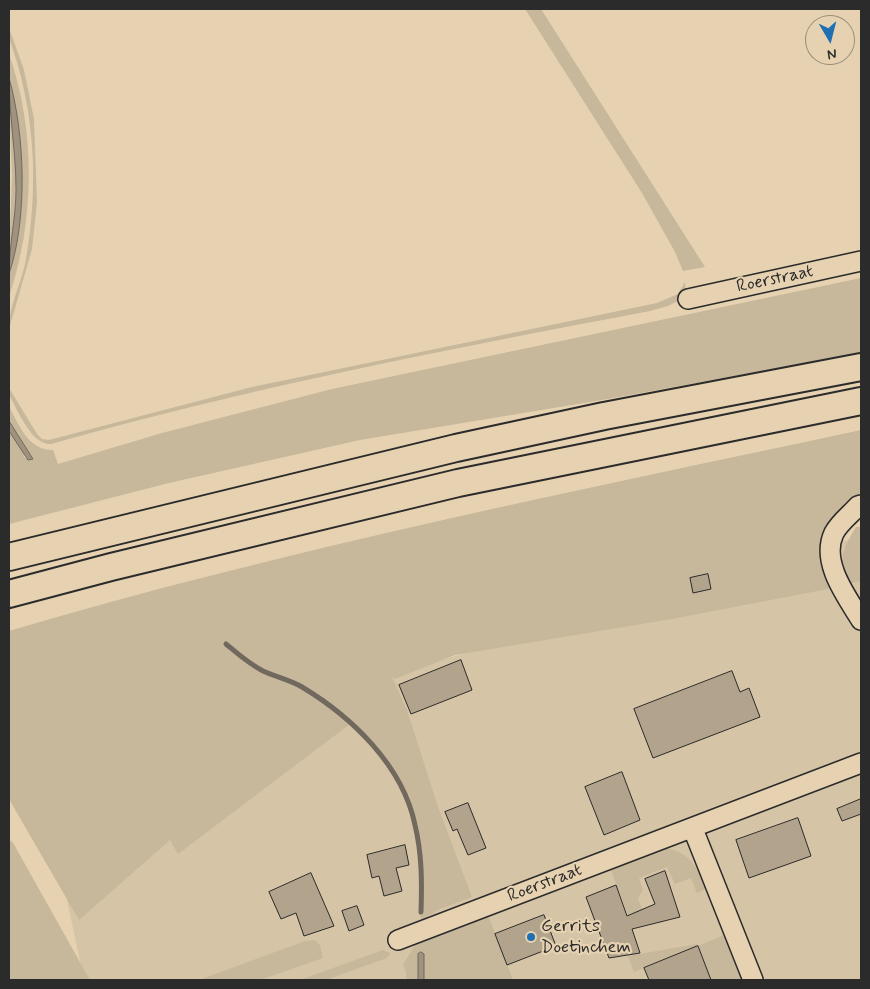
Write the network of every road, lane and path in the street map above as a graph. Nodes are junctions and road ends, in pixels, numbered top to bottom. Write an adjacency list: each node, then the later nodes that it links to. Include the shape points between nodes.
1 (861, 261): 2 (street, Roerstraat)
2 (688, 299)
3 (861, 367): 6 (highway, via 456,448)
4 (861, 402): 7 (highway, via 458,483)
5 (861, 506): 10 (street, via 834,533 830,551 838,582)
6 (9, 557)
7 (111, 567): 8 (highway); 9 (highway)
8 (9, 594)
9 (9, 604)
10 (861, 620)
11 (861, 763): 12 (street, Roerstraat)
12 (693, 829): 13 (street, Roerstraat); 14 (street)
13 (398, 940)
14 (753, 980)

